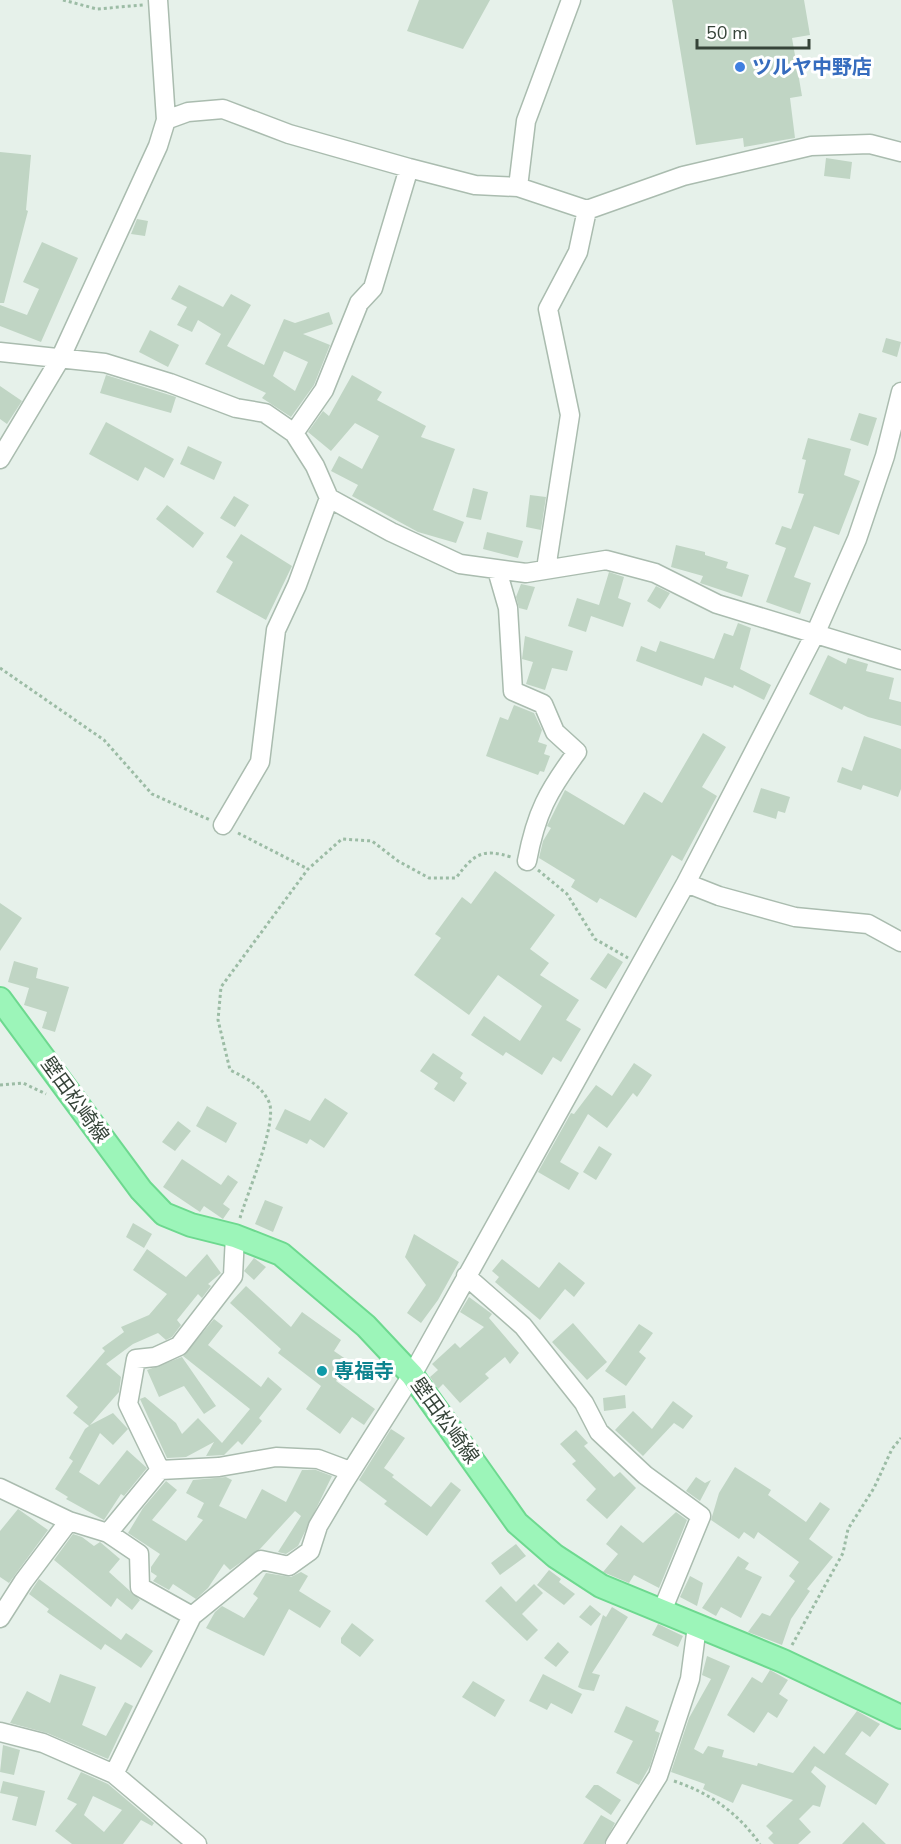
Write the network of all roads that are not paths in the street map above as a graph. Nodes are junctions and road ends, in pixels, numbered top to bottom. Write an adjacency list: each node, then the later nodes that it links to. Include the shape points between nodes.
1 (571, 0): 6 (street, via 526,121)
2 (158, 2): 3 (street)
3 (166, 120): 5 (street, via 188,112 223,110 289,134); 9 (street, via 158,146)
4 (901, 152): 7 (street, via 870,144 811,146 683,176)
5 (409, 168): 6 (street, via 475,184); 11 (street, via 373,288 359,303 324,390)
6 (518, 187): 7 (street)
7 (587, 210): 15 (street, via 578,252 548,309 570,415)
8 (0, 352): 9 (street)
9 (60, 359): 11 (street, via 105,363 170,383 236,408 265,413); 12 (street)
10 (901, 393): 13 (street)
11 (294, 432): 14 (street)
12 (0, 459)
13 (893, 459): 17 (street)
14 (329, 498): 16 (street, via 460,564); 19 (street, via 276,630 260,762)
15 (546, 569): 16 (street, via 526,573); 17 (street, via 606,560 655,573 717,604)
16 (497, 570): 20 (street, via 508,608 513,691 543,704 555,732 577,752 554,784 534,825)
17 (816, 632): 18 (street); 21 (street)
18 (901, 660)
19 (223, 825)
20 (527, 861)
21 (686, 883): 22 (street, via 795,917 868,924); 25 (street)
22 (901, 942)
23 (0, 999): 24 (main road, 壁田松崎線, via 141,1190 164,1214)
24 (235, 1236): 26 (main road, 壁田松崎線, via 281,1254 366,1326); 27 (street, via 233,1276 179,1346 155,1357 136,1359 128,1404)
25 (466, 1276): 26 (street); 32 (street, via 523,1326 584,1403 599,1432 645,1475 701,1516)
26 (412, 1375): 28 (street); 32 (main road, 壁田松崎線, via 517,1523 555,1556 601,1586)
27 (160, 1470): 28 (street, via 219,1467 276,1457 318,1459); 31 (street)
28 (350, 1471): 33 (street, via 318,1526 310,1551 290,1566 261,1560)
29 (0, 1488): 30 (street)
30 (69, 1521): 31 (street); 34 (street)
31 (108, 1533): 33 (street, via 140,1554 140,1587)
32 (662, 1611): 35 (main road, 壁田松崎線)
33 (192, 1616): 38 (street)
34 (0, 1618)
35 (697, 1626): 36 (main road, 壁田松崎線, via 783,1661); 40 (street, via 690,1679 658,1776)
36 (901, 1718)
37 (0, 1732): 38 (street, via 43,1743)
38 (114, 1774): 39 (street)
39 (197, 1844)
40 (615, 1844)

